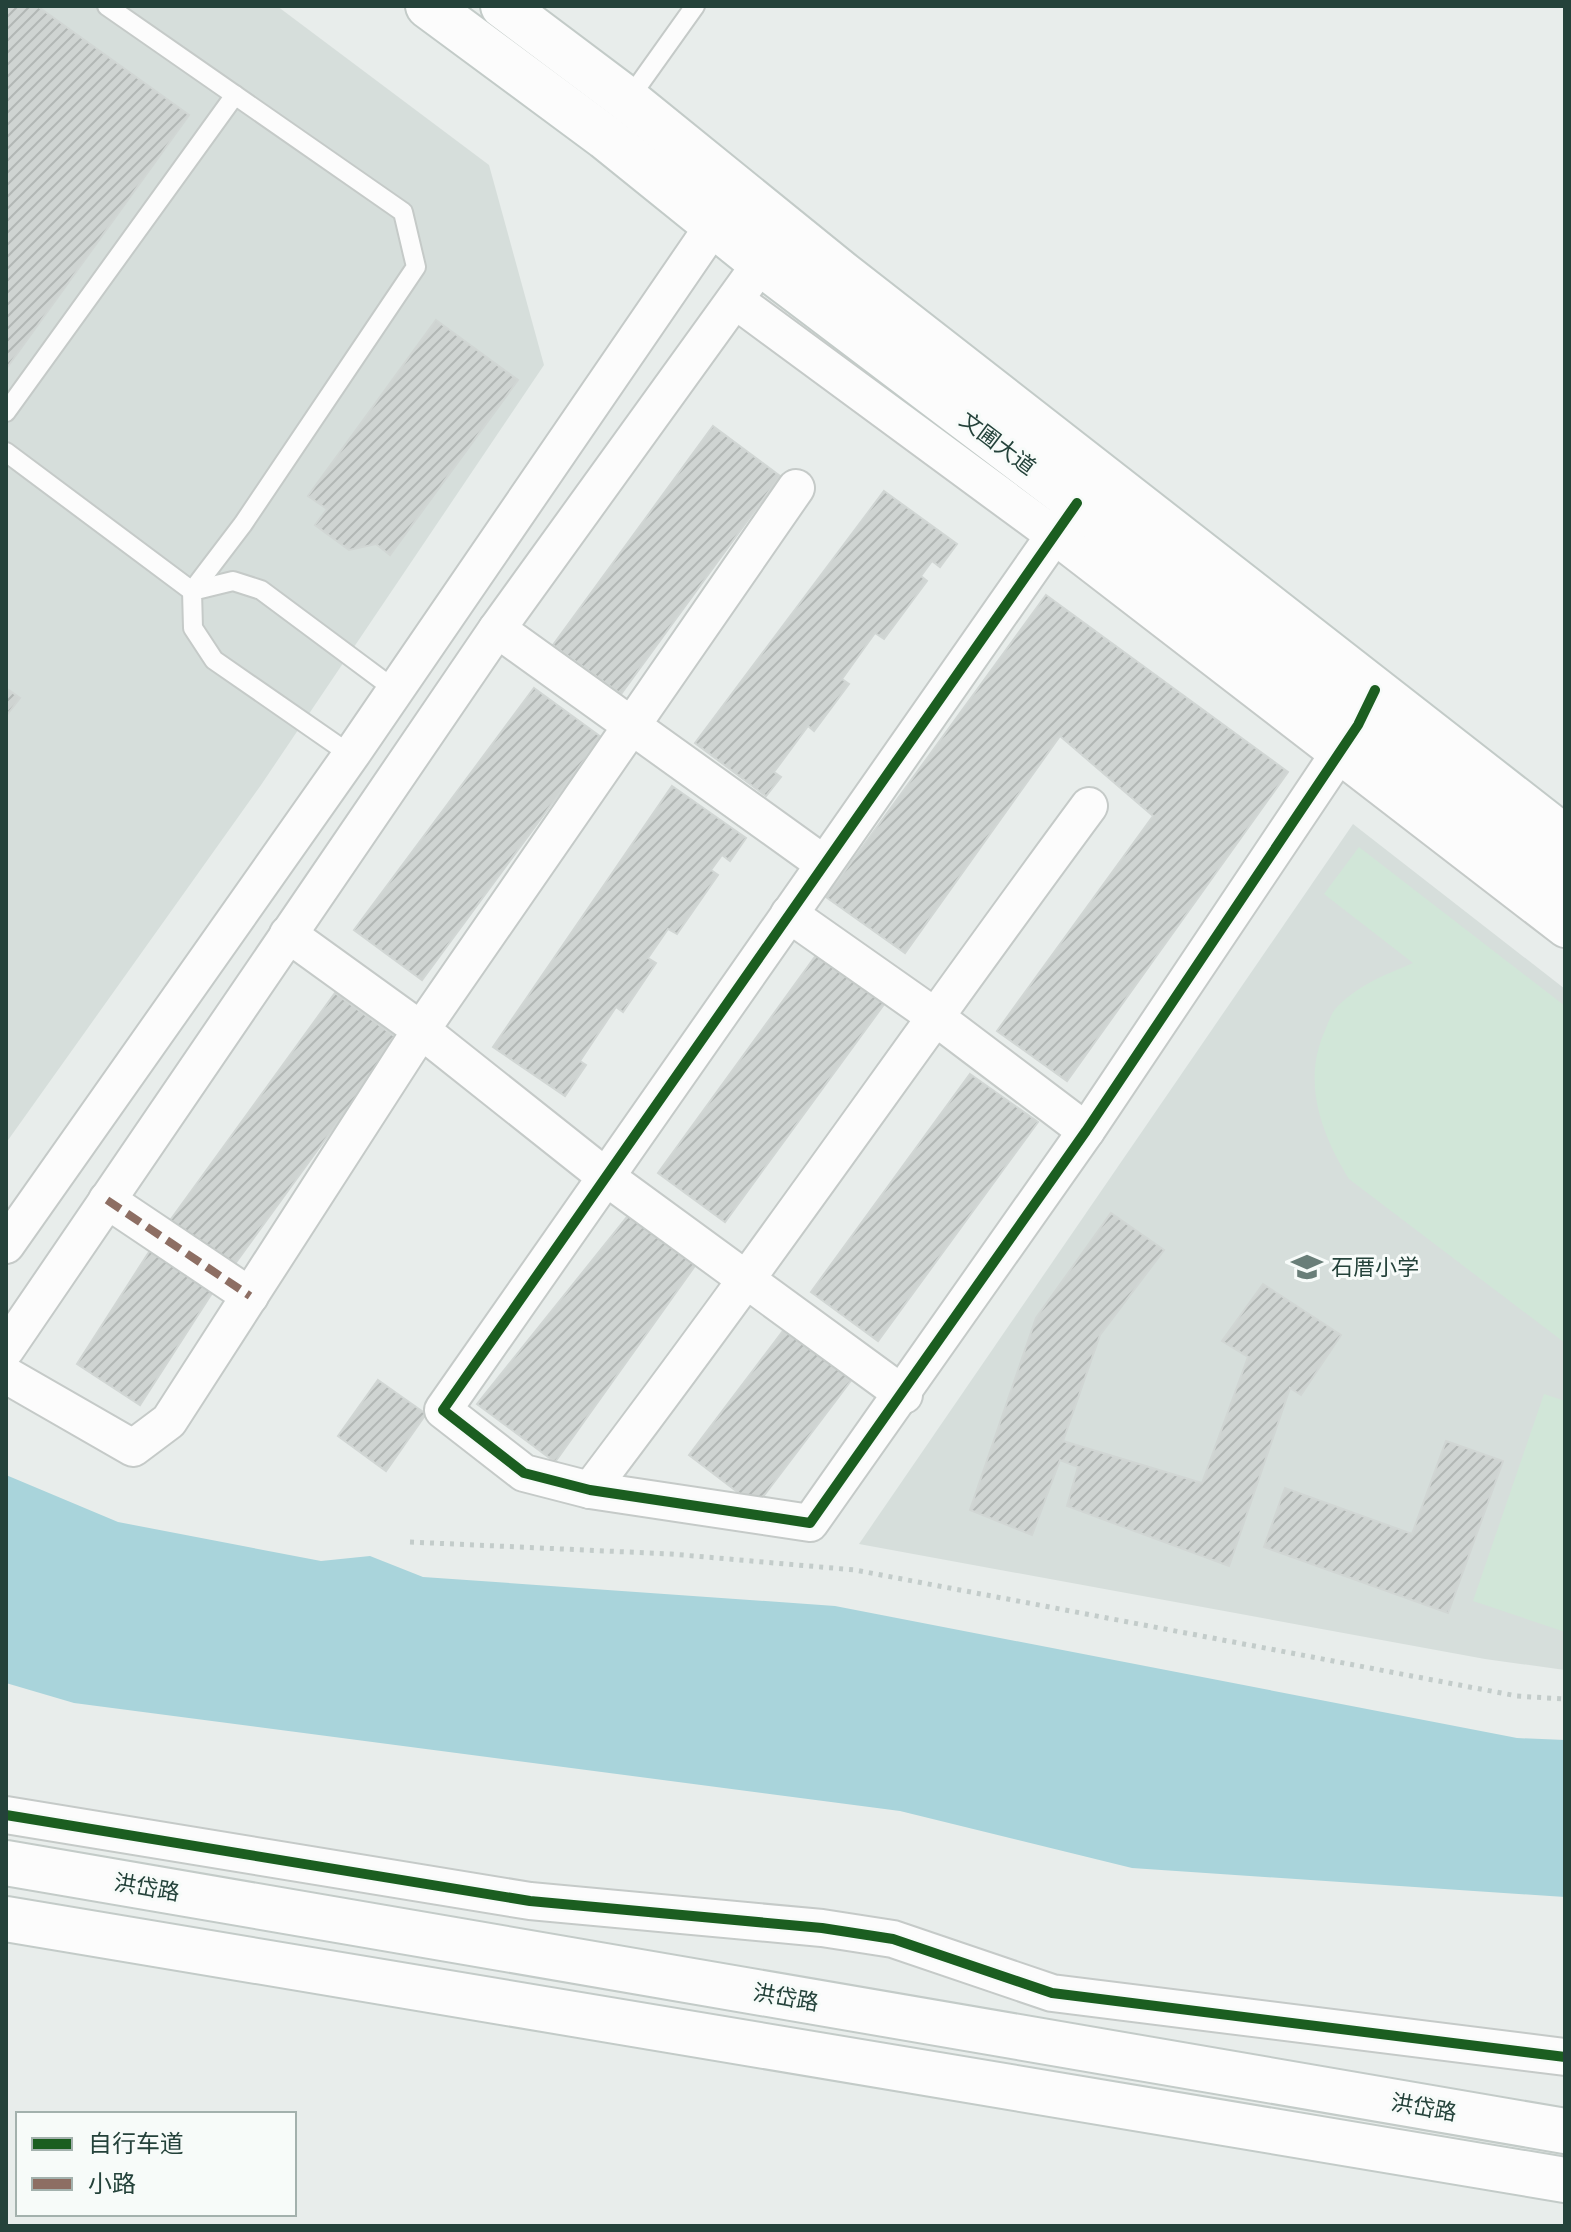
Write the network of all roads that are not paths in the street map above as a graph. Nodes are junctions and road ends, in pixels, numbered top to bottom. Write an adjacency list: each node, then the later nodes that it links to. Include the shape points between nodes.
1 (107, 6): 5 (lane)
2 (428, 6): 8 (main road, 文圃大道)
3 (503, 6): 6 (main road, 文圃大道)
4 (695, 6): 6 (lane)
5 (235, 95): 12 (lane); 16 (lane, via 403,212 416,267)
6 (628, 100): 7 (main road, 文圃大道)
7 (740, 189): 8 (street); 9 (main road, 文圃大道)
8 (714, 223): 10 (main road, 文圃大道); 18 (street)
9 (787, 227): 10 (street); 20 (main road, 文圃大道)
10 (761, 263): 11 (street); 15 (main road, 文圃大道)
11 (735, 300): 15 (street); 17 (street)
12 (6, 412)
13 (6, 452): 16 (lane)
14 (796, 488): 19 (street)
15 (1065, 519): 20 (main road, 文圃大道); 24 (street)
16 (192, 591): 18 (lane, via 233,581 261,590); 21 (lane, via 193,628 214,660)
17 (497, 629): 19 (street); 28 (street)
18 (394, 689): 21 (street)
19 (631, 724): 24 (street); 30 (street)
20 (1357, 724): 23 (main road, 文圃大道); 25 (main road, 文圃大道); 27 (street); 31 (street)
21 (351, 755): 34 (street)
22 (1089, 806): 29 (street)
23 (1565, 838)
24 (824, 864): 26 (street)
25 (1565, 885)
26 (789, 914): 29 (street); 32 (street)
27 (1565, 929)
28 (288, 934): 30 (street); 33 (street)
29 (934, 1016): 31 (street); 35 (street)
30 (421, 1030): 32 (street); 36 (street)
31 (1086, 1131): 39 (street)
32 (606, 1177): 35 (street); 40 (street, via 443,1410 524,1473)
33 (107, 1200): 36 (street); 37 (street)
34 (6, 1245)
35 (749, 1280): 39 (street); 40 (street)
36 (250, 1296): 38 (street, via 169,1421 133,1448)
37 (6, 1349)
38 (6, 1375)
39 (904, 1395): 40 (street, via 810,1523)
40 (590, 1490)
41 (6, 1815): 44 (street, via 530,1901 893,1939 1052,1993)
42 (6, 1863): 45 (main road, 洪岱路)
43 (6, 1919): 46 (main road)
44 (1565, 2057)
45 (1565, 2131)
46 (1565, 2180)

